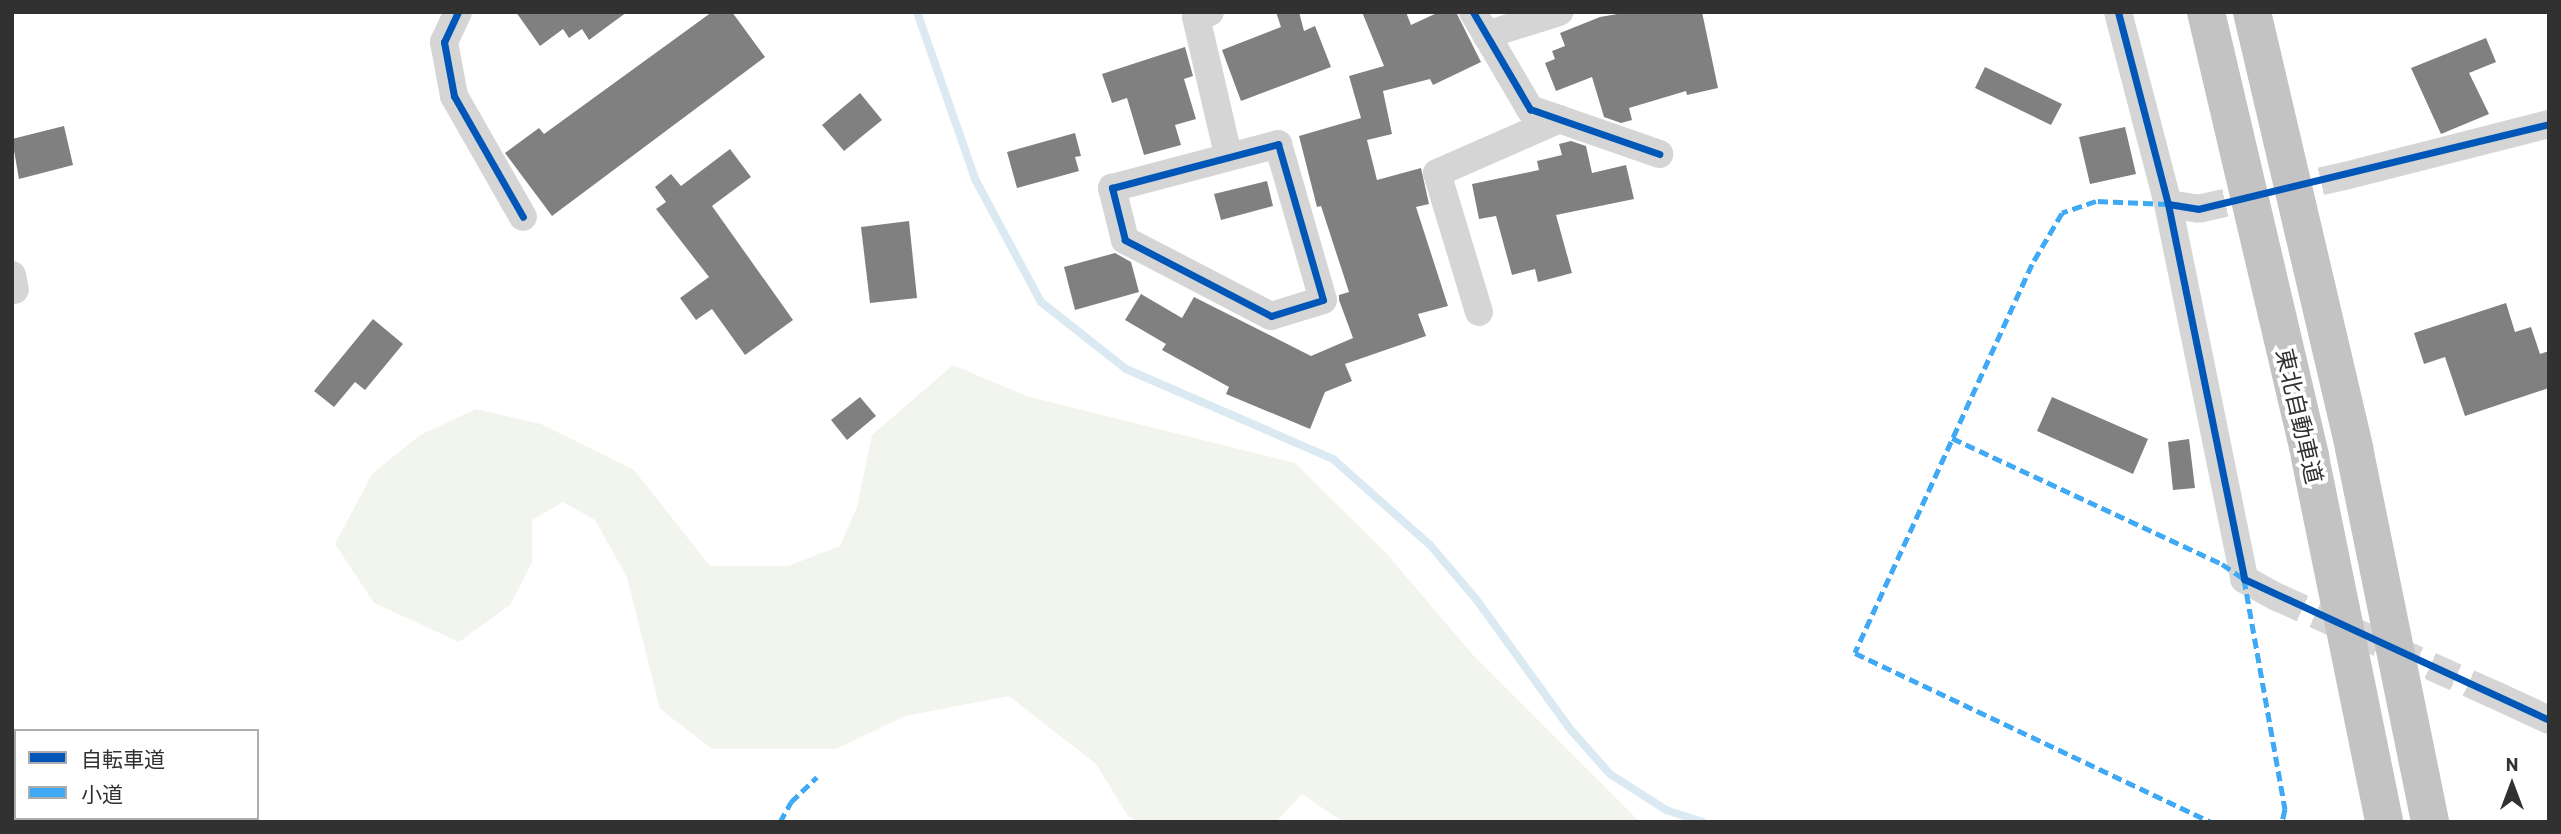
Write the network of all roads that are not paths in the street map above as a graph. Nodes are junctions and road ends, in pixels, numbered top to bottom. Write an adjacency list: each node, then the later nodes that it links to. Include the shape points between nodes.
1 (458, 12): 15 (street, via 444,42 454,96)
2 (1210, 12): 10 (street, via 1196,18)
3 (1559, 12): 7 (street)
4 (2118, 12): 13 (street)
5 (2206, 12): 20 (highway, 東北自動車道, via 2310,457)
6 (2252, 12): 21 (highway, 東北自動車道, via 2354,448)
7 (1480, 24): 8 (street, via 1530,109)
8 (1560, 120): 11 (street); 16 (street, via 1437,173)
9 (2549, 124): 12 (street)
10 (1228, 154): 10 (street, via 1278,144 1323,300 1271,316 1125,240 1112,188)
11 (1659, 154)
12 (2345, 176)
13 (2168, 204): 14 (street); 17 (street, via 2244,579)
14 (2198, 209)
15 (523, 217)
16 (1479, 312)
17 (2277, 597)
18 (2493, 694): 19 (street)
19 (2549, 720)
20 (2384, 822)
21 (2430, 822)

